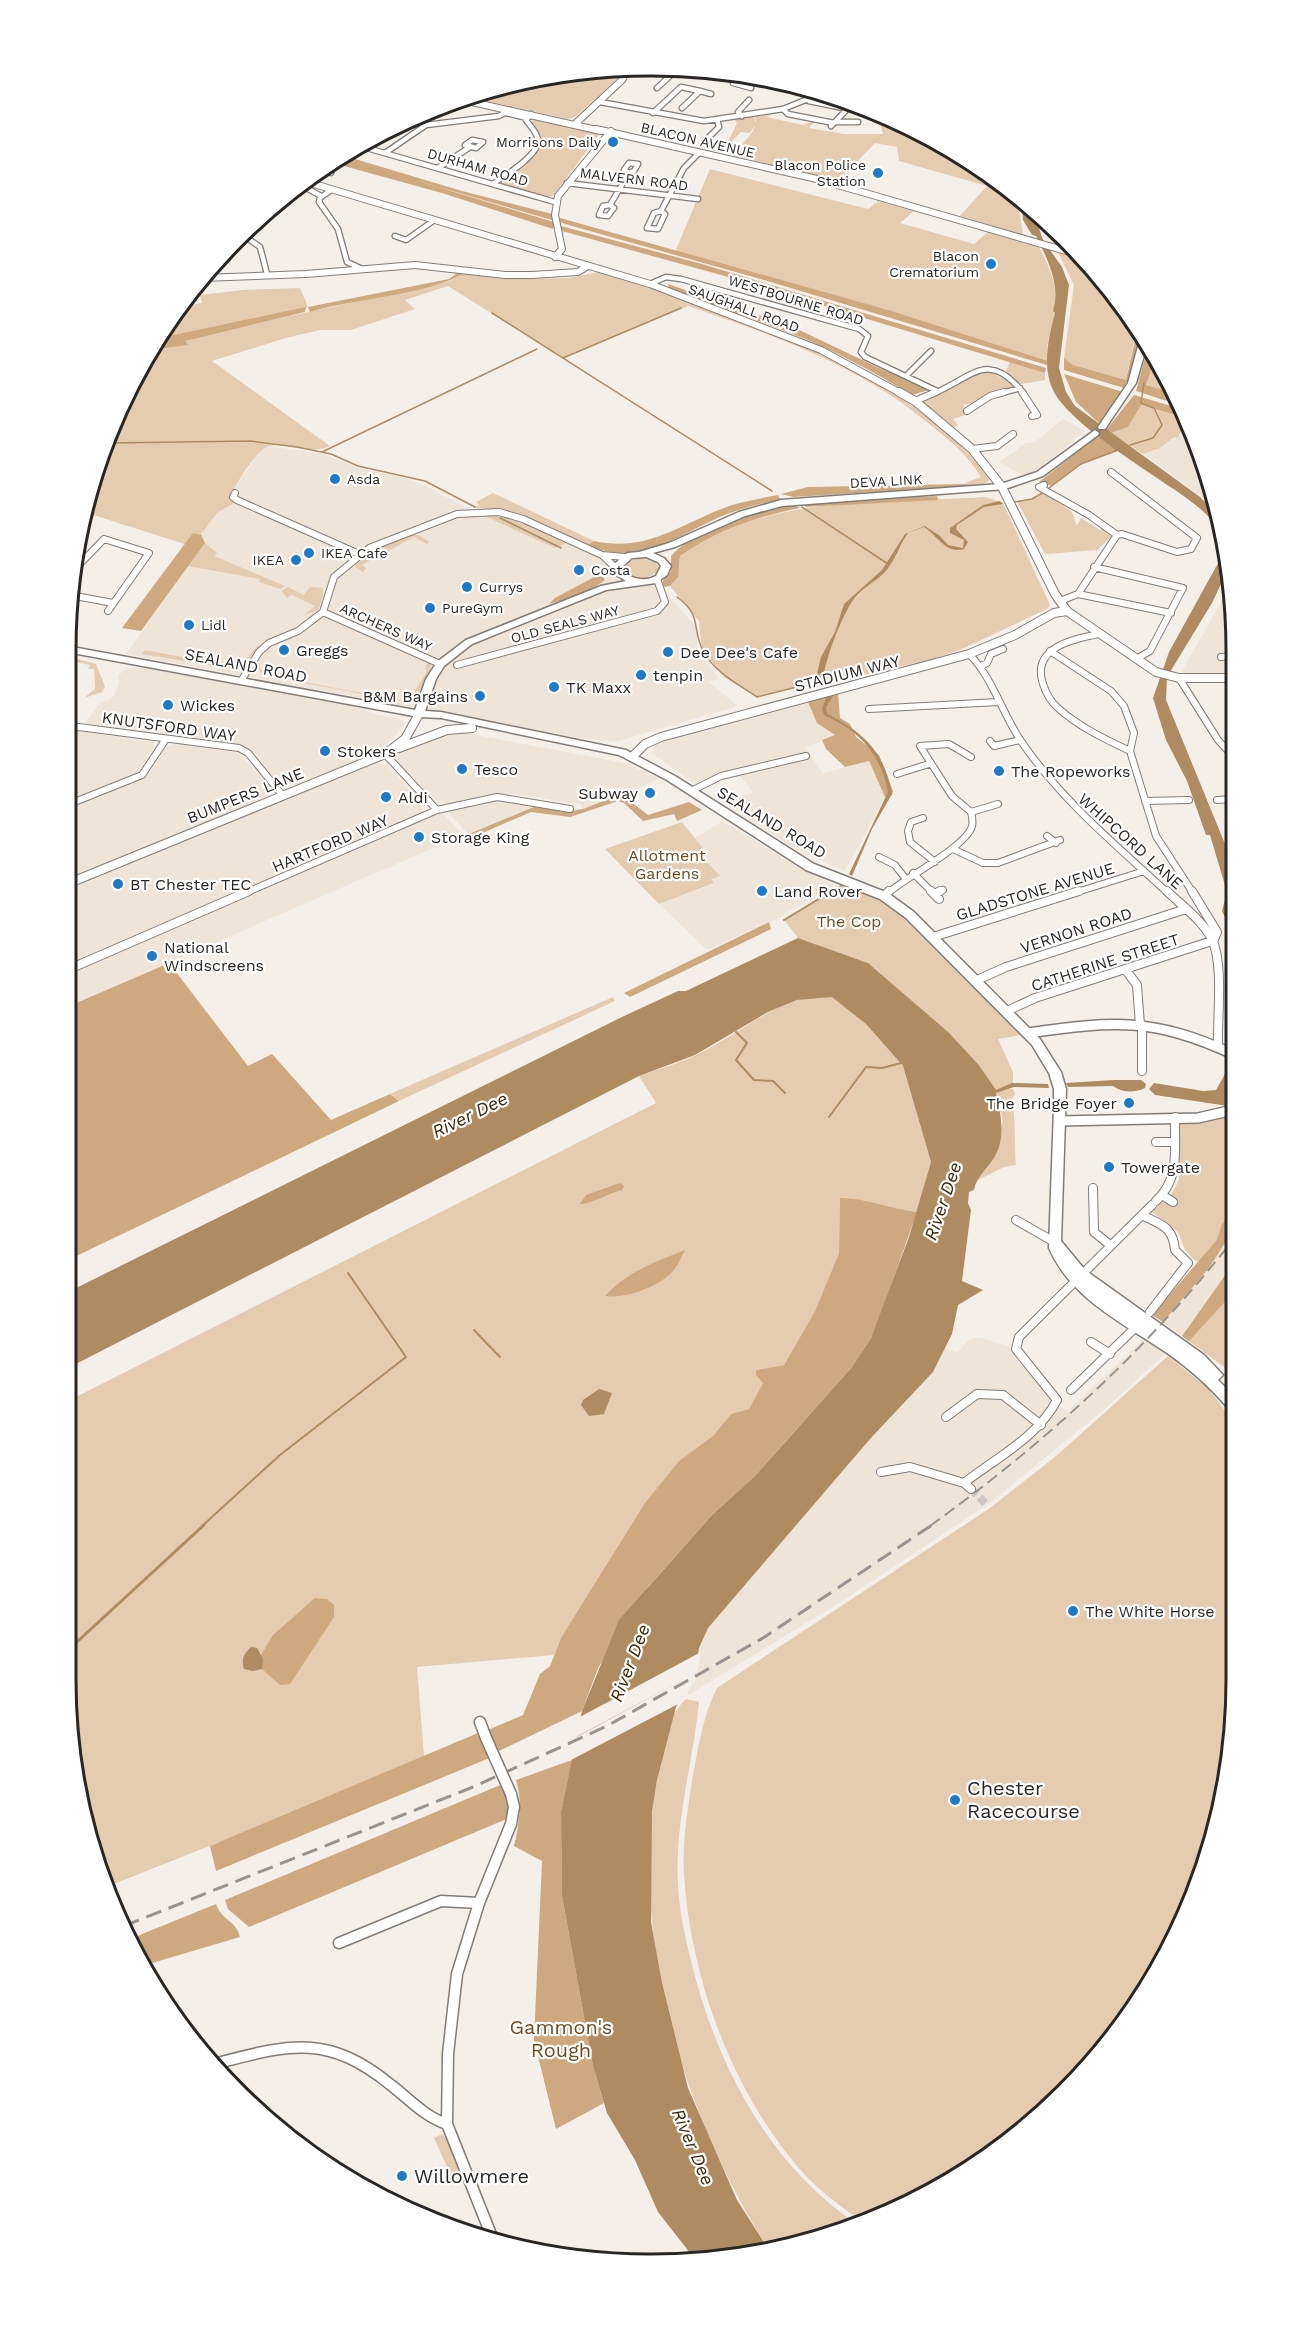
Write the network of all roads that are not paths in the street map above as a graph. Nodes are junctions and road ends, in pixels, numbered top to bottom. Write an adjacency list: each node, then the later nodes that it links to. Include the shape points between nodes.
1 (624, 77): 13 (street)
2 (669, 77): 5 (street)
3 (733, 82): 4 (street)
4 (749, 87)
5 (657, 88)
6 (700, 91): 7 (street); 9 (street); 22 (street, via 681,87)
7 (711, 94)
8 (680, 98): 9 (street)
9 (690, 100): 17 (street)
10 (750, 100): 15 (street)
11 (812, 100): 12 (street)
12 (809, 101): 16 (street); 19 (street)
13 (600, 102): 22 (street); 26 (street)
14 (477, 104): 21 (street, BLACON AVENUE)
15 (743, 106): 18 (street); 24 (street, via 738,112)
16 (831, 106)
17 (682, 108)
18 (757, 109)
19 (783, 109): 24 (street); 28 (street, via 788,114)
20 (846, 111): 28 (street)
21 (508, 112): 23 (street, BLACON AVENUE); 30 (street)
22 (653, 113): 25 (street, via 689,120)
23 (529, 116): 26 (street, BLACON AVENUE); 40 (street, via 537,148)
24 (742, 116): 25 (street)
25 (717, 119): 32 (street, via 719,127)
26 (576, 123): 31 (street, BLACON AVENUE)
27 (422, 124): 30 (street)
28 (833, 124): 29 (street)
29 (858, 124)
30 (426, 125): 35 (street)
31 (607, 133): 36 (street, BLACON AVENUE); 39 (street)
32 (709, 137)
33 (470, 147): 37 (street)
34 (371, 149): 35 (street, DURHAM ROAD)
35 (385, 153): 37 (street, DURHAM ROAD)
36 (699, 153): 45 (street, via 684,168); 54 (street, BLACON AVENUE, via 817,179)
37 (438, 168): 40 (street, DURHAM ROAD)
38 (629, 173): 43 (street)
39 (567, 183): 43 (street, MALVERN ROAD); 48 (street)
40 (493, 184): 48 (street, DURHAM ROAD)
41 (315, 185): 44 (street, SAUGHALL ROAD)
42 (309, 189): 46 (street)
43 (620, 189): 45 (street, MALVERN ROAD); 49 (street)
44 (331, 190): 46 (street); 51 (street, SAUGHALL ROAD)
45 (670, 195): 47 (street, MALVERN ROAD); 50 (street)
46 (321, 196): 57 (street, via 319,202 338,229 347,262)
47 (698, 199)
48 (555, 202): 55 (street, via 562,249)
49 (610, 205)
50 (661, 211)
51 (434, 221): 52 (street, via 406,240); 55 (street, SAUGHALL ROAD)
52 (395, 236)
53 (250, 240): 58 (street, via 260,247)
54 (1062, 250)
55 (555, 257): 56 (street, SAUGHALL ROAD)
56 (588, 266): 57 (street, via 578,272 505,275 429,265); 60 (street, SAUGHALL ROAD)
57 (359, 269): 58 (street)
58 (267, 274): 59 (street)
59 (215, 277)
60 (650, 284): 63 (street, WESTBOURNE ROAD, via 666,278 681,279 859,329 868,336 863,355); 66 (street, SAUGHALL ROAD, via 821,350)
61 (931, 351): 63 (street)
62 (1141, 351): 73 (main road, DEVA LINK, via 1132,383 1098,430 1040,474)
63 (906, 376): 65 (street, WESTBOURNE ROAD)
64 (1020, 388): 65 (street, via 1002,375 983,370); 67 (street, via 990,396); 68 (street, via 1037,415)
65 (937, 391): 66 (street)
66 (915, 401): 70 (street, SAUGHALL ROAD)
67 (967, 411)
68 (1032, 416)
69 (999, 433): 70 (street, via 1011,436 997,446)
70 (972, 449): 73 (street, SAUGHALL ROAD)
71 (1112, 475): 75 (street, via 1197,538 1191,549 1178,552)
72 (1044, 484): 75 (street, via 1040,487)
73 (1002, 487): 76 (main road, DEVA LINK, via 781,503 715,524); 91 (street, SAUGHALL ROAD)
74 (235, 493): 77 (street, via 233,497 237,500)
75 (1117, 535): 83 (street)
76 (672, 546): 78 (main road, DEVA LINK); 82 (main road, DEVA LINK)
77 (359, 554): 79 (street, via 457,514 476,511 523,519); 95 (street, via 334,577)
78 (641, 554): 80 (main road, DEVA LINK); 82 (main road)
79 (602, 555): 80 (street); 84 (street)
80 (625, 557): 84 (main road)
81 (84, 560): 92 (street, via 104,539 149,554)
82 (662, 560): 85 (main road, via 666,570)
83 (1094, 567): 89 (street); 96 (street, via 1183,588)
84 (618, 571): 86 (main road, via 626,579); 87 (main road)
85 (657, 579): 86 (main road); 88 (street)
86 (640, 582): 87 (main road); 88 (street)
87 (604, 588): 105 (main road, via 483,634)
88 (660, 593): 106 (street, OLD SEALS WAY, via 665,605 653,613)
89 (1078, 594): 91 (street); 96 (street)
90 (79, 597): 92 (street)
91 (1060, 601): 94 (street, SAUGHALL ROAD)
92 (113, 603): 93 (street)
93 (108, 611)
94 (1067, 611): 97 (street, SAUGHALL ROAD); 101 (street, STADIUM WAY, via 1054,613)
95 (323, 612): 105 (street, ARCHERS WAY); 110 (street, via 298,631 269,643)
96 (1171, 613): 104 (street, via 1150,651)
97 (1099, 634): 100 (street, via 1068,640); 104 (street, SAUGHALL ROAD)
98 (1002, 649): 107 (street, via 991,654)
99 (76, 651): 110 (main road, SEALAND ROAD)
100 (1050, 651): 122 (street, via 1119,699 1132,722); 122 (street, via 1041,665 1041,674 1056,707)
101 (969, 654): 107 (street, WHIPCORD LANE); 126 (street, STADIUM WAY, via 661,737 645,744)
102 (1226, 656): 103 (street)
103 (1221, 657)
104 (1136, 659): 108 (street, SAUGHALL ROAD, via 1156,672)
105 (440, 664): 113 (main road)
106 (457, 664)
107 (981, 666): 111 (street, WHIPCORD LANE)
108 (1177, 677): 109 (street, SAUGHALL ROAD); 121 (street)
109 (1226, 678)
110 (241, 681): 113 (main road, SEALAND ROAD)
111 (998, 702): 112 (street); 119 (street, WHIPCORD LANE)
112 (869, 709)
113 (419, 714): 115 (main road, SEALAND ROAD); 116 (street, BUMPERS LANE); 126 (main road, SEALAND ROAD, via 557,738)
114 (76, 728): 118 (street, KNUTSFORD WAY)
115 (472, 728): 117 (street, via 447,730); 126 (main road, SEALAND ROAD)
116 (410, 733): 117 (street); 123 (street, BUMPERS LANE)
117 (430, 737): 123 (street)
118 (166, 739): 130 (street, KNUTSFORD WAY, via 239,748 248,753); 134 (street, via 142,775)
119 (1020, 740): 120 (street); 145 (street, WHIPCORD LANE, via 1069,802)
120 (994, 746)
121 (1226, 749)
122 (1130, 751): 135 (street)
123 (388, 753): 130 (street, BUMPERS LANE); 138 (street)
124 (965, 755): 127 (street, via 949,744 920,746)
125 (806, 756): 129 (street, via 721,776)
126 (632, 757): 129 (main road, SEALAND ROAD)
127 (929, 764): 128 (street, via 909,774); 139 (street, via 952,796)
128 (897, 774)
129 (691, 791): 150 (main road, SEALAND ROAD, via 810,867)
130 (282, 796): 148 (street, BUMPERS LANE)
131 (1226, 799): 133 (street)
132 (1189, 800): 135 (street)
133 (1217, 800)
134 (76, 801)
135 (1145, 801): 153 (street, via 1156,836 1217,932)
136 (998, 804): 139 (street)
137 (570, 809): 138 (street, HARTFORD WAY, via 497,797)
138 (437, 810): 154 (street, HARTFORD WAY)
139 (970, 812): 142 (street, via 971,832)
140 (923, 818): 144 (street, via 911,819 910,842)
141 (1047, 836): 142 (street, via 1058,841 982,866)
142 (953, 849): 144 (street)
143 (879, 857): 147 (street, via 895,865)
144 (935, 862): 146 (street)
145 (1144, 871): 151 (street, WHIPCORD LANE); 152 (street, GLADSTONE AVENUE)
146 (913, 873): 147 (street); 149 (street, via 937,896)
147 (905, 878): 150 (street)
148 (76, 880)
149 (944, 890)
150 (884, 896): 152 (main road, SEALAND ROAD)
151 (1186, 909): 153 (street, WHIPCORD LANE); 156 (street, VERNON ROAD, via 1006,967)
152 (933, 937): 156 (main road, SEALAND ROAD)
153 (1213, 941): 155 (street, CATHERINE STREET); 160 (street, WHIPCORD LANE)
154 (76, 966)
155 (1125, 969): 157 (street, CATHERINE STREET); 158 (street, via 1137,985)
156 (975, 981): 157 (main road, SEALAND ROAD)
157 (1007, 1011): 159 (main road, SEALAND ROAD)
158 (1141, 1025): 159 (street, via 1090,1025); 160 (street, via 1171,1029); 162 (street)
159 (1028, 1032): 165 (main road, SEALAND ROAD, via 1047,1056 1059,1085)
160 (1218, 1047): 161 (street)
161 (1226, 1051)
162 (1142, 1071)
163 (1226, 1112): 164 (street, via 1198,1118)
164 (1174, 1117): 165 (street); 167 (street)
165 (1060, 1121): 173 (main road)
166 (1156, 1142): 167 (street)
167 (1172, 1142): 169 (street, via 1173,1179)
168 (1093, 1188): 174 (street, via 1094,1232)
169 (1157, 1200): 170 (street); 171 (street)
170 (1173, 1202)
171 (1142, 1215): 174 (street); 176 (street, via 1170,1230 1175,1250 1188,1263)
172 (1017, 1220): 173 (street)
173 (1056, 1243): 175 (main road, via 1061,1266)
174 (1110, 1245): 175 (street)
175 (1078, 1276): 176 (main road); 182 (street, via 1016,1342 1025,1363 1048,1383 1057,1400)
176 (1144, 1319): 178 (street); 180 (main road)
177 (1091, 1342): 178 (street)
178 (1110, 1354): 179 (street)
179 (1071, 1390)
180 (1226, 1397)
181 (946, 1417): 182 (street, via 977,1394 1003,1395)
182 (1041, 1425): 183 (street, via 967,1486 910,1467)
183 (881, 1472)
184 (480, 1722): 185 (street, bridge, via 514,1807 511,1824)
185 (479, 1903): 186 (street, via 441,1901); 188 (street, via 458,1974 448,2054)
186 (339, 1943)
187 (223, 2062): 188 (street, via 301,2046 325,2048 359,2062 432,2119)
188 (447, 2124): 189 (street)
189 (489, 2230)

